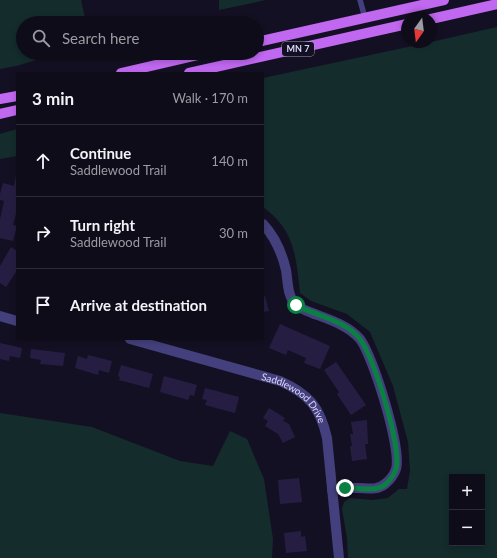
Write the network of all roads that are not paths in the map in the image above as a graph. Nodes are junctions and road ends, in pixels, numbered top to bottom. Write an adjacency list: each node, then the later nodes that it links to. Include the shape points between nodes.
1 (360, 0): 4 (lane)
2 (444, 0): 4 (main road, MN 7)
3 (497, 4): 5 (main road)
4 (365, 18): 7 (main road, MN 7)
5 (437, 18)
6 (401, 25): 8 (main road, MN 7)
7 (264, 40)
8 (264, 56)
9 (177, 60): 11 (main road)
10 (247, 60): 12 (main road, MN 7)
11 (125, 72)
12 (193, 72)
13 (16, 96): 14 (main road)
14 (0, 99)
15 (16, 110): 16 (main road)
16 (0, 114)
17 (264, 225): 21 (street, via 279,249 290,296 296,305 336,322 359,338 380,385 390,421 397,458 392,478 375,489)
18 (0, 316): 19 (street)
19 (16, 321)
20 (136, 340): 21 (street, Saddlewood Drive, via 294,387 317,409 323,422)
21 (332, 490): 22 (street, Saddlewood Drive)
22 (339, 558)

